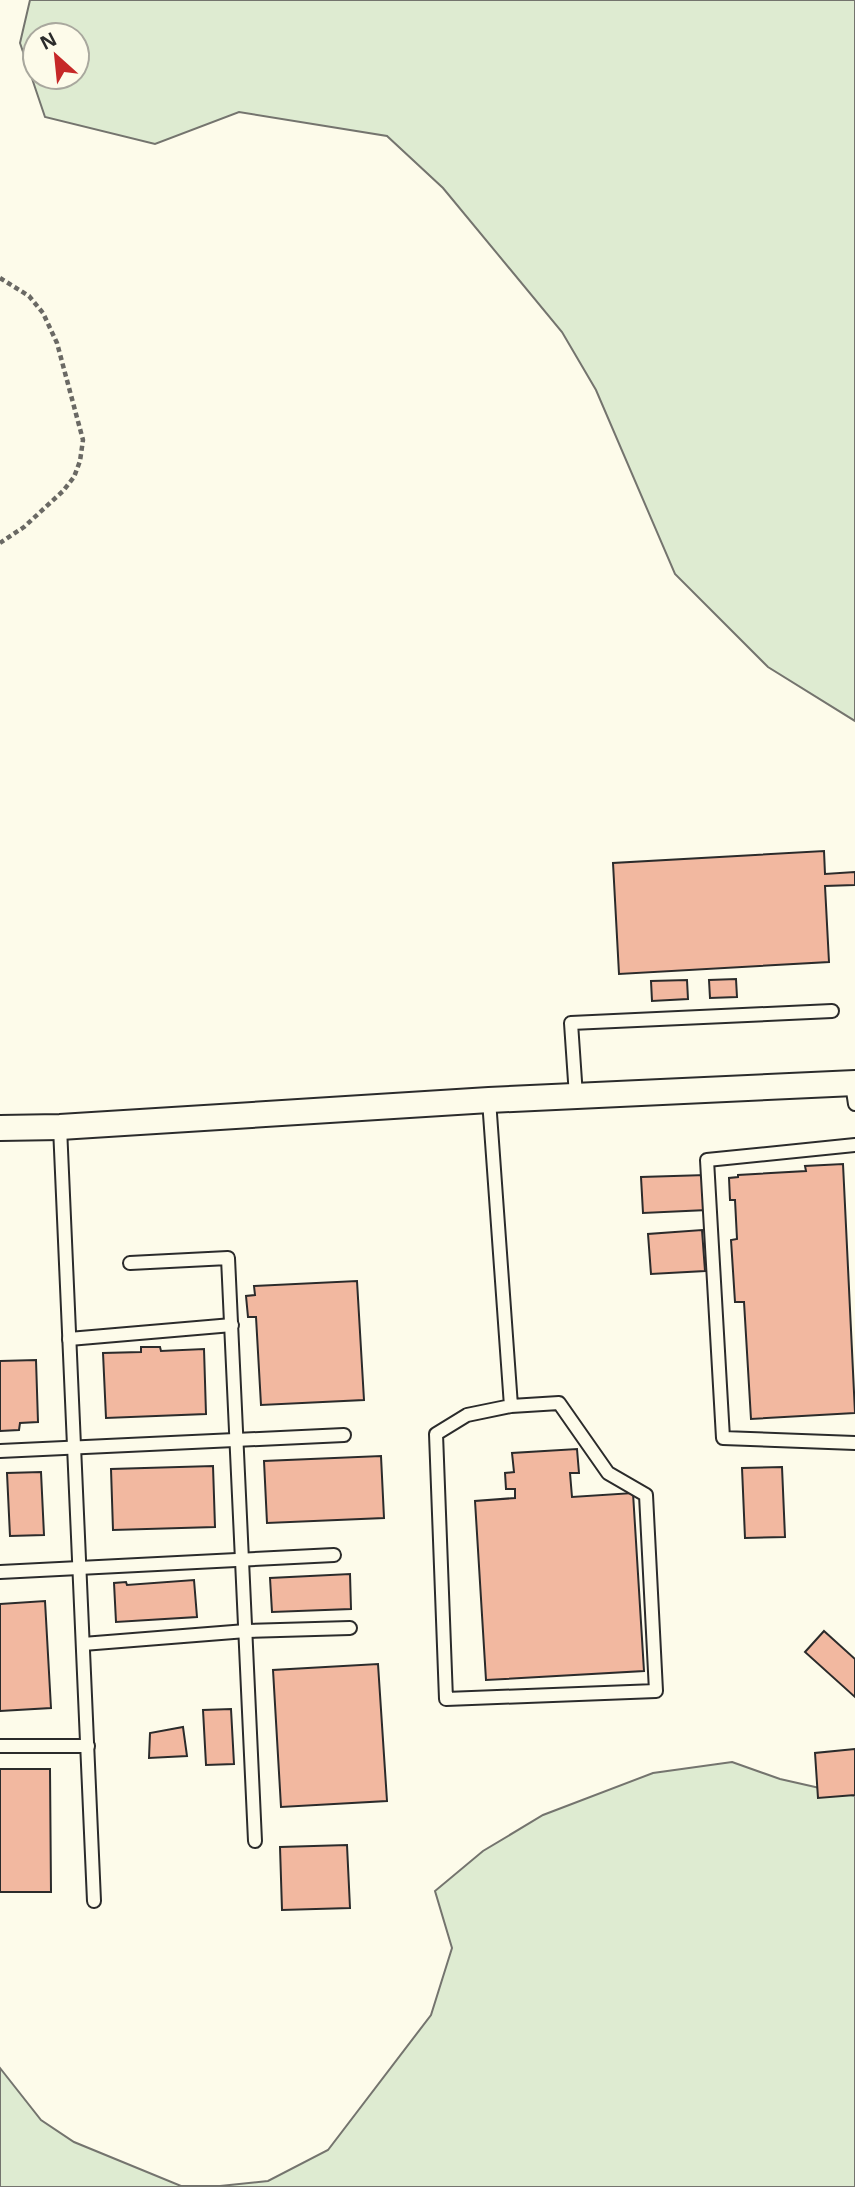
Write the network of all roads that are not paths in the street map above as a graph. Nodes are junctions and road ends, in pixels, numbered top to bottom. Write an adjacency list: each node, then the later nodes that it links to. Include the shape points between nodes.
1 (832, 1011): 3 (lane, via 571,1023)
2 (854, 1090): 3 (street)
3 (576, 1096): 4 (street)
4 (489, 1100): 5 (street); 11 (lane)
5 (60, 1127): 6 (street); 10 (lane)
6 (0, 1128)
7 (855, 1145): 14 (lane, via 707,1160 723,1438)
8 (130, 1263): 9 (lane, via 228,1258)
9 (232, 1325): 10 (lane); 13 (lane)
10 (69, 1339): 15 (lane)
11 (511, 1406): 11 (lane, via 559,1403 607,1473 646,1495 656,1690 446,1699 436,1434 467,1415)
12 (344, 1435): 13 (lane)
13 (237, 1440): 15 (lane); 18 (lane)
14 (855, 1443)
15 (74, 1448): 16 (lane); 19 (lane)
16 (0, 1451)
17 (334, 1555): 18 (lane)
18 (242, 1560): 19 (lane); 22 (lane)
19 (80, 1568): 20 (lane); 23 (lane)
20 (0, 1572)
21 (350, 1628): 22 (lane)
22 (246, 1631): 23 (lane); 26 (lane)
23 (83, 1644): 25 (lane)
24 (0, 1746): 25 (lane)
25 (88, 1746): 27 (lane)
26 (255, 1841)
27 (94, 1901)

